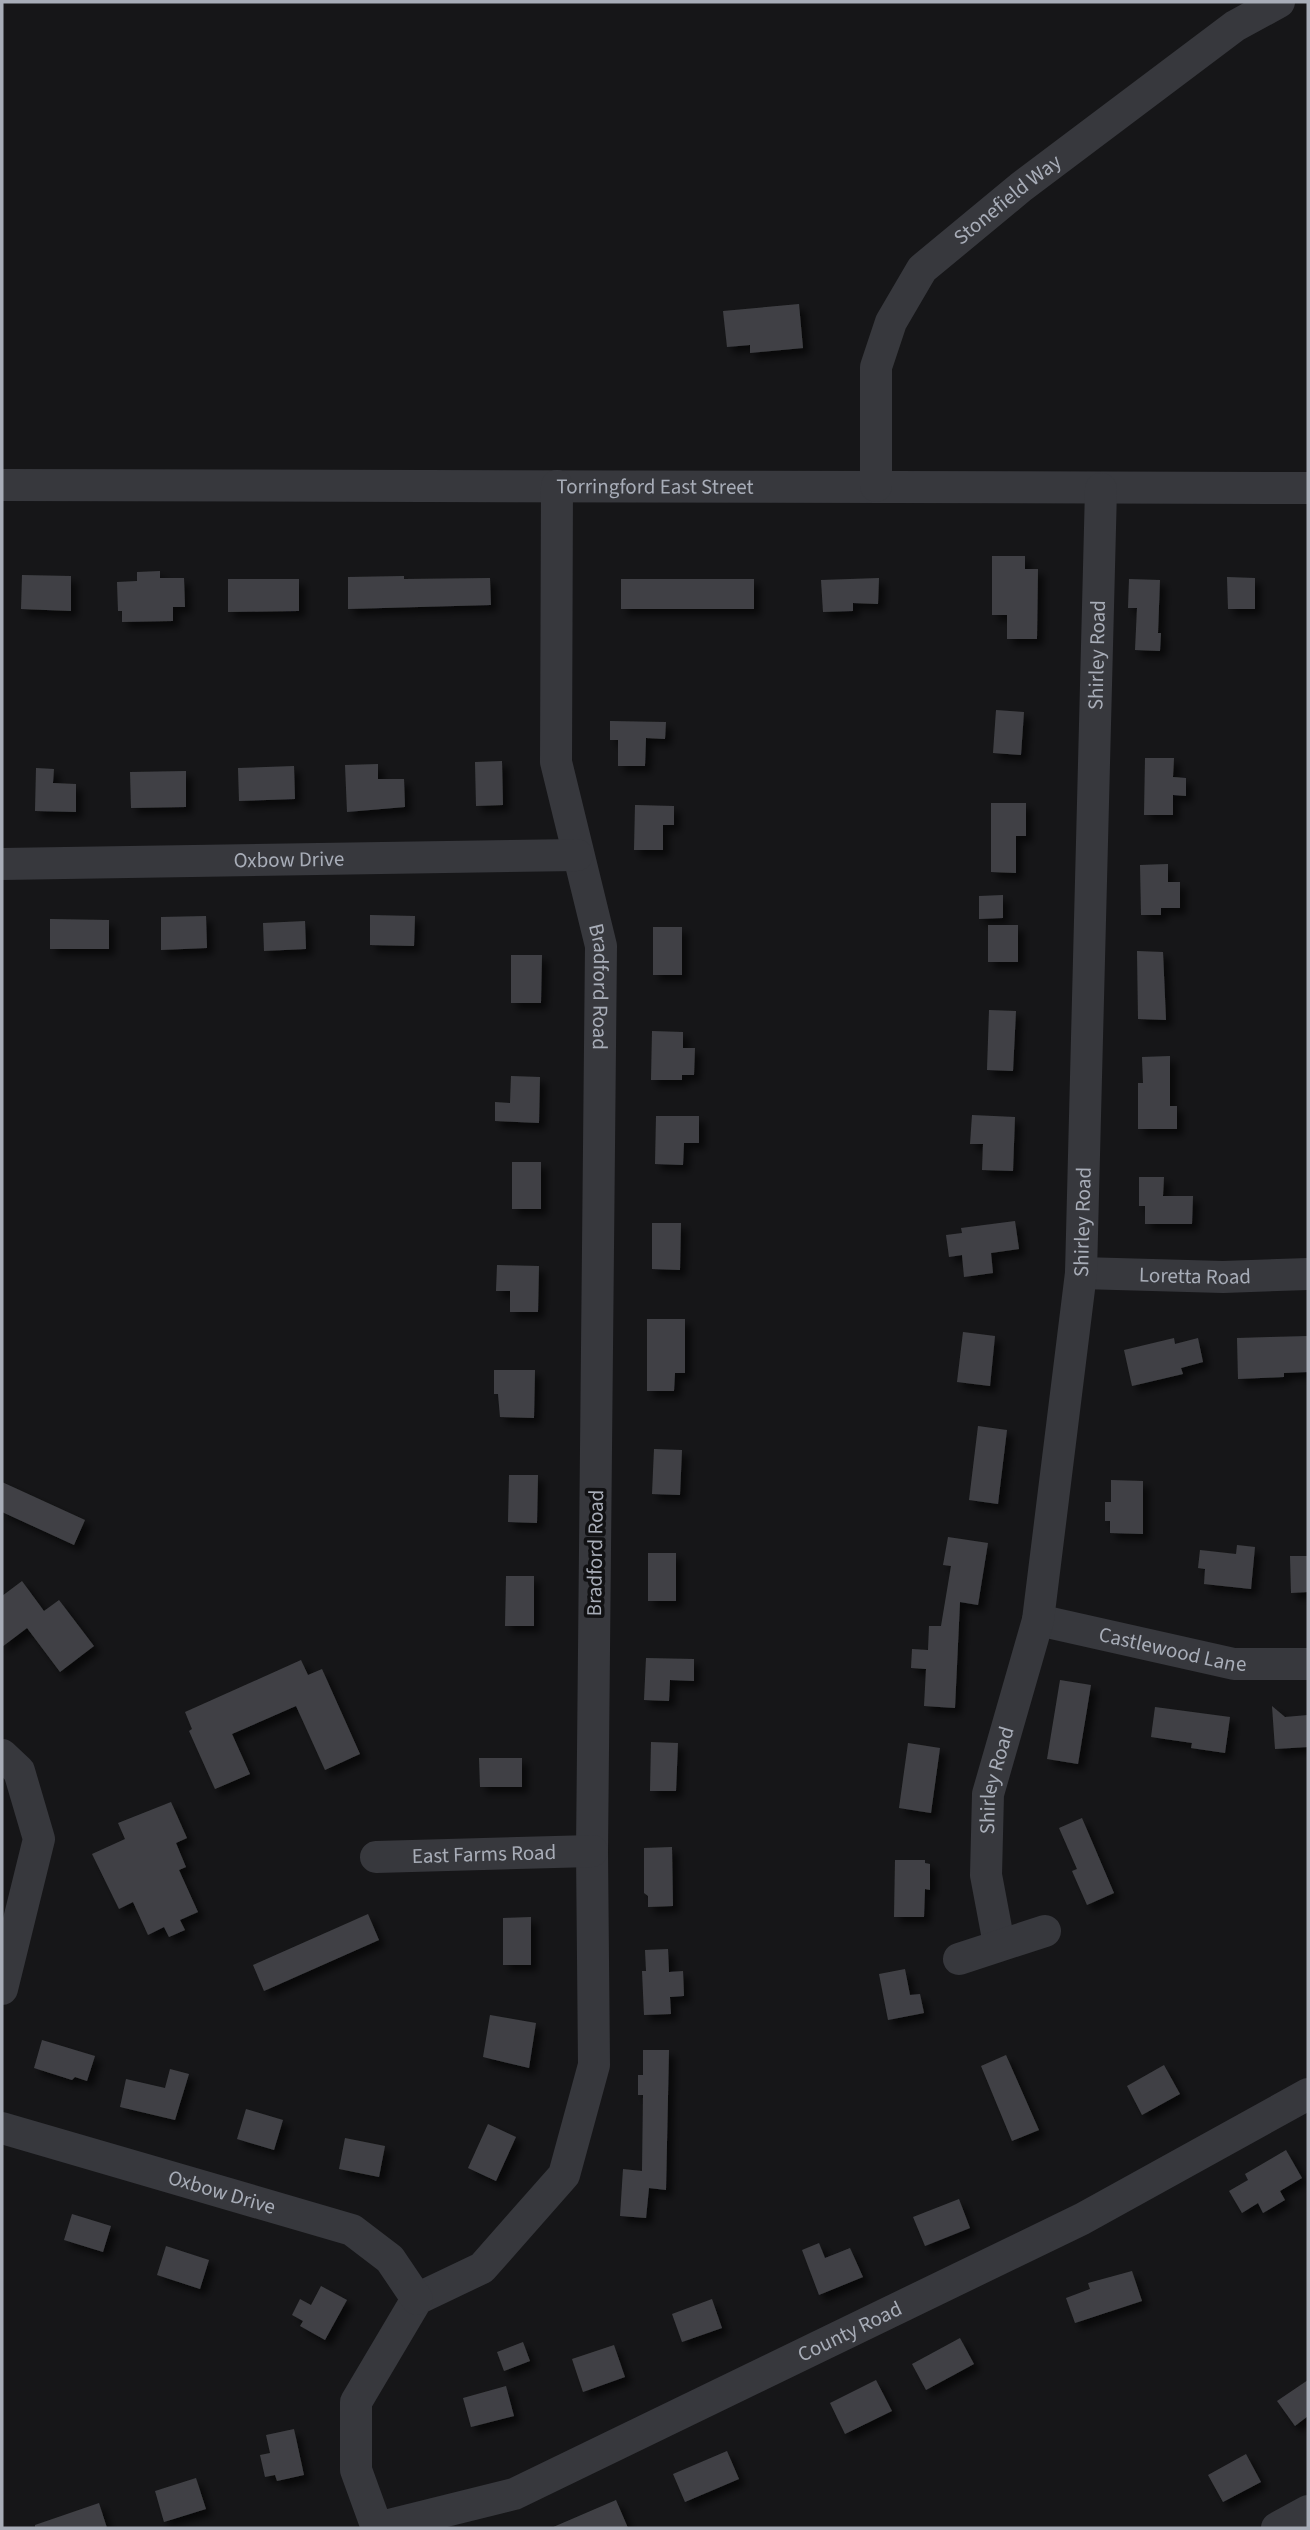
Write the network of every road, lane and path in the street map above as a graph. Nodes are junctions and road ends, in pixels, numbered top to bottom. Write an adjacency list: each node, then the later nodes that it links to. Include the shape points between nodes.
1 (1279, 2): 4 (street, Stonefield Way, via 1235,26 1021,187 922,269 891,322 876,368)
2 (2, 485): 3 (street, Torringford East Street)
3 (557, 486): 4 (street, Torringford East Street); 7 (street, Bradford Road, via 556,762)
4 (876, 486): 6 (street, Torringford East Street)
5 (1308, 488): 6 (street, Torringford East Street)
6 (1101, 489): 9 (street, Shirley Road)
7 (577, 855): 8 (street, Oxbow Drive); 14 (street, Bradford Road, via 601,946)
8 (2, 864)
9 (1080, 1273): 10 (street, Loretta Road); 11 (street, Shirley Road)
10 (1308, 1274)
11 (1038, 1620): 12 (street, Castlewood Lane, via 1234,1664); 17 (street, Shirley Road, via 988,1794 986,1875)
12 (1308, 1664)
13 (2, 1755): 19 (street, via 19,1771 39,1839)
14 (592, 1851): 15 (street, East Farms Road); 22 (street, Bradford Road, via 594,2065 564,2175 482,2268)
15 (376, 1857)
16 (1045, 1931): 17 (street)
17 (999, 1944): 18 (street)
18 (959, 1959)
19 (2, 1989)
20 (1308, 2094): 24 (street, County Road, via 1082,2219 514,2494)
21 (2, 2128): 22 (street, Oxbow Drive, via 352,2230 390,2259)
22 (416, 2299): 24 (street, via 356,2402 356,2470)
23 (1308, 2511): 25 (street)
24 (377, 2528)
25 (1277, 2528)

